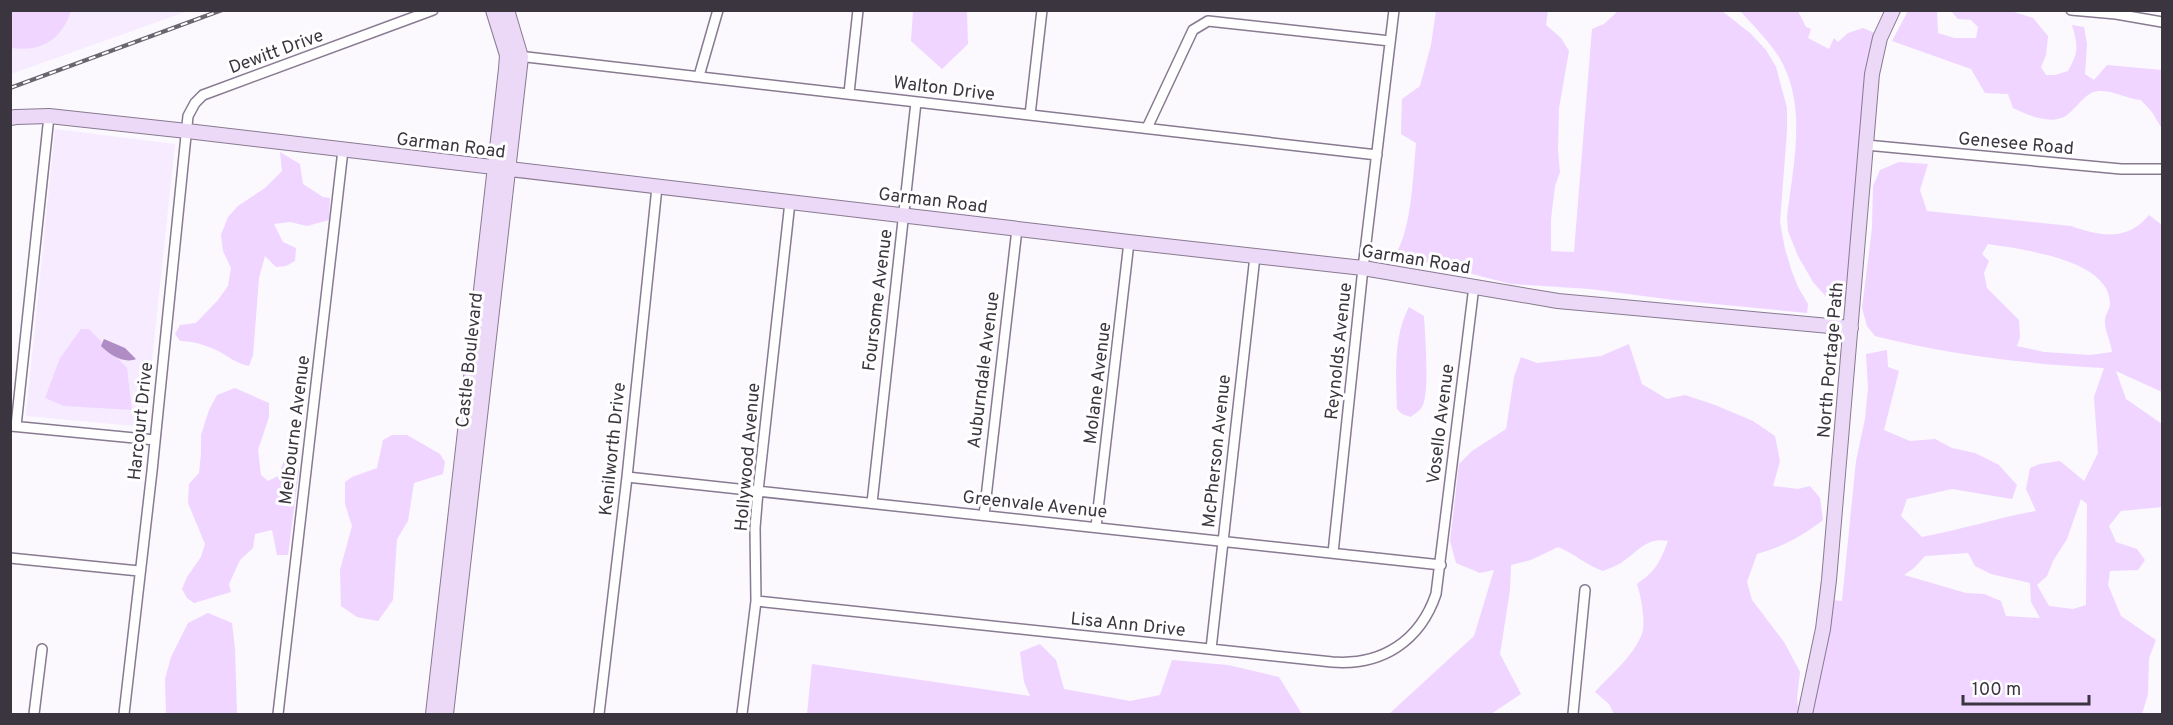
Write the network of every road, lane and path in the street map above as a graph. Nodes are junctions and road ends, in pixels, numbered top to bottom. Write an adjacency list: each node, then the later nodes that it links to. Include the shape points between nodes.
1 (433, 10): 21 (street, Dewitt Drive, via 203,96 188,116)
2 (493, 10): 12 (street, Castle Boulevard)
3 (507, 10): 13 (street, Castle Boulevard)
4 (718, 10): 14 (street)
5 (858, 10): 15 (street)
6 (1042, 10): 17 (street)
7 (1394, 10): 11 (street, Reynolds Avenue)
8 (1893, 10): 22 (street, North Portage Path, via 1880,38 1872,74)
9 (2071, 10): 10 (street)
10 (2163, 22)
11 (1390, 41): 20 (street, via 1208,21 1192,30); 24 (street, Reynolds Avenue)
12 (507, 55): 13 (street, Walton Drive); 25 (street, Castle Boulevard)
13 (522, 57): 14 (street, Walton Drive); 25 (street, Castle Boulevard)
14 (699, 76): 15 (street, Walton Drive)
15 (849, 93): 16 (street, Walton Drive)
16 (916, 102): 17 (street, Walton Drive); 29 (street, Foursome Avenue)
17 (1030, 115): 20 (street, Walton Drive)
18 (49, 116): 19 (street, Garman Road); 21 (street, Garman Road); 37 (street)
19 (10, 118)
20 (1147, 128): 24 (street, Walton Drive)
21 (187, 131): 23 (street, Garman Road); 38 (street, Harcourt Drive)
22 (1866, 145): 26 (street, Genesee Road); 36 (street, North Portage Path)
23 (343, 150): 25 (street, Garman Road); 58 (street, Melbourne Avenue)
24 (1377, 155): 33 (street, Reynolds Avenue)
25 (501, 169): 27 (street, Garman Road); 35 (street, Castle Boulevard)
26 (2163, 170)
27 (657, 187): 28 (street, Garman Road); 41 (street, Kenilworth Drive)
28 (790, 202): 29 (street, Garman Road); 42 (street, Hollywood Avenue)
29 (903, 215): 30 (street, Garman Road); 43 (street, Foursome Avenue)
30 (1017, 229): 31 (street, Garman Road); 44 (street, Auburndale Avenue)
31 (1129, 242): 32 (street, Garman Road); 45 (street, Molane Avenue)
32 (1255, 256): 33 (street, Garman Road); 46 (street, McPherson Avenue)
33 (1363, 268): 34 (street, Garman Road); 47 (street, Reynolds Avenue)
34 (1474, 286): 36 (street, Garman Road, via 1558,301); 49 (street, Vosello Avenue)
35 (486, 303): 39 (street, Castle Boulevard); 40 (street, Castle Boulevard)
36 (1851, 328): 64 (street, North Portage Path, via 1826,613)
37 (13, 426): 38 (street)
38 (155, 440): 50 (street, Harcourt Drive)
39 (459, 467): 40 (street); 53 (street, Castle Boulevard)
40 (475, 469): 53 (street, Castle Boulevard)
41 (627, 477): 42 (street, Greenvale Avenue); 61 (street, Kenilworth Drive)
42 (758, 491): 43 (street, Greenvale Avenue); 52 (street, Hollywood Avenue)
43 (872, 503): 44 (street, Greenvale Avenue)
44 (984, 515): 45 (street, Greenvale Avenue)
45 (1096, 527): 46 (street, Greenvale Avenue)
46 (1223, 542): 47 (street, Greenvale Avenue); 55 (street, McPherson Avenue)
47 (1333, 553): 49 (street, Greenvale Avenue)
48 (10, 558): 50 (street)
49 (1441, 565): 55 (street, Lisa Ann Drive, via 1436,594 1421,625 1404,642 1379,657 1345,663)
50 (139, 571): 57 (street, Harcourt Drive)
51 (1585, 590): 63 (street)
52 (756, 600): 55 (street, Lisa Ann Drive); 62 (street, Hollywood Avenue)
53 (448, 640): 59 (street, Castle Boulevard); 60 (street, Castle Boulevard)
54 (42, 649): 56 (street)
55 (1211, 649)
56 (34, 714)
57 (124, 714)
58 (279, 714)
59 (433, 714)
60 (446, 714)
61 (599, 714)
62 (742, 714)
63 (1573, 714)
64 (1805, 714)

